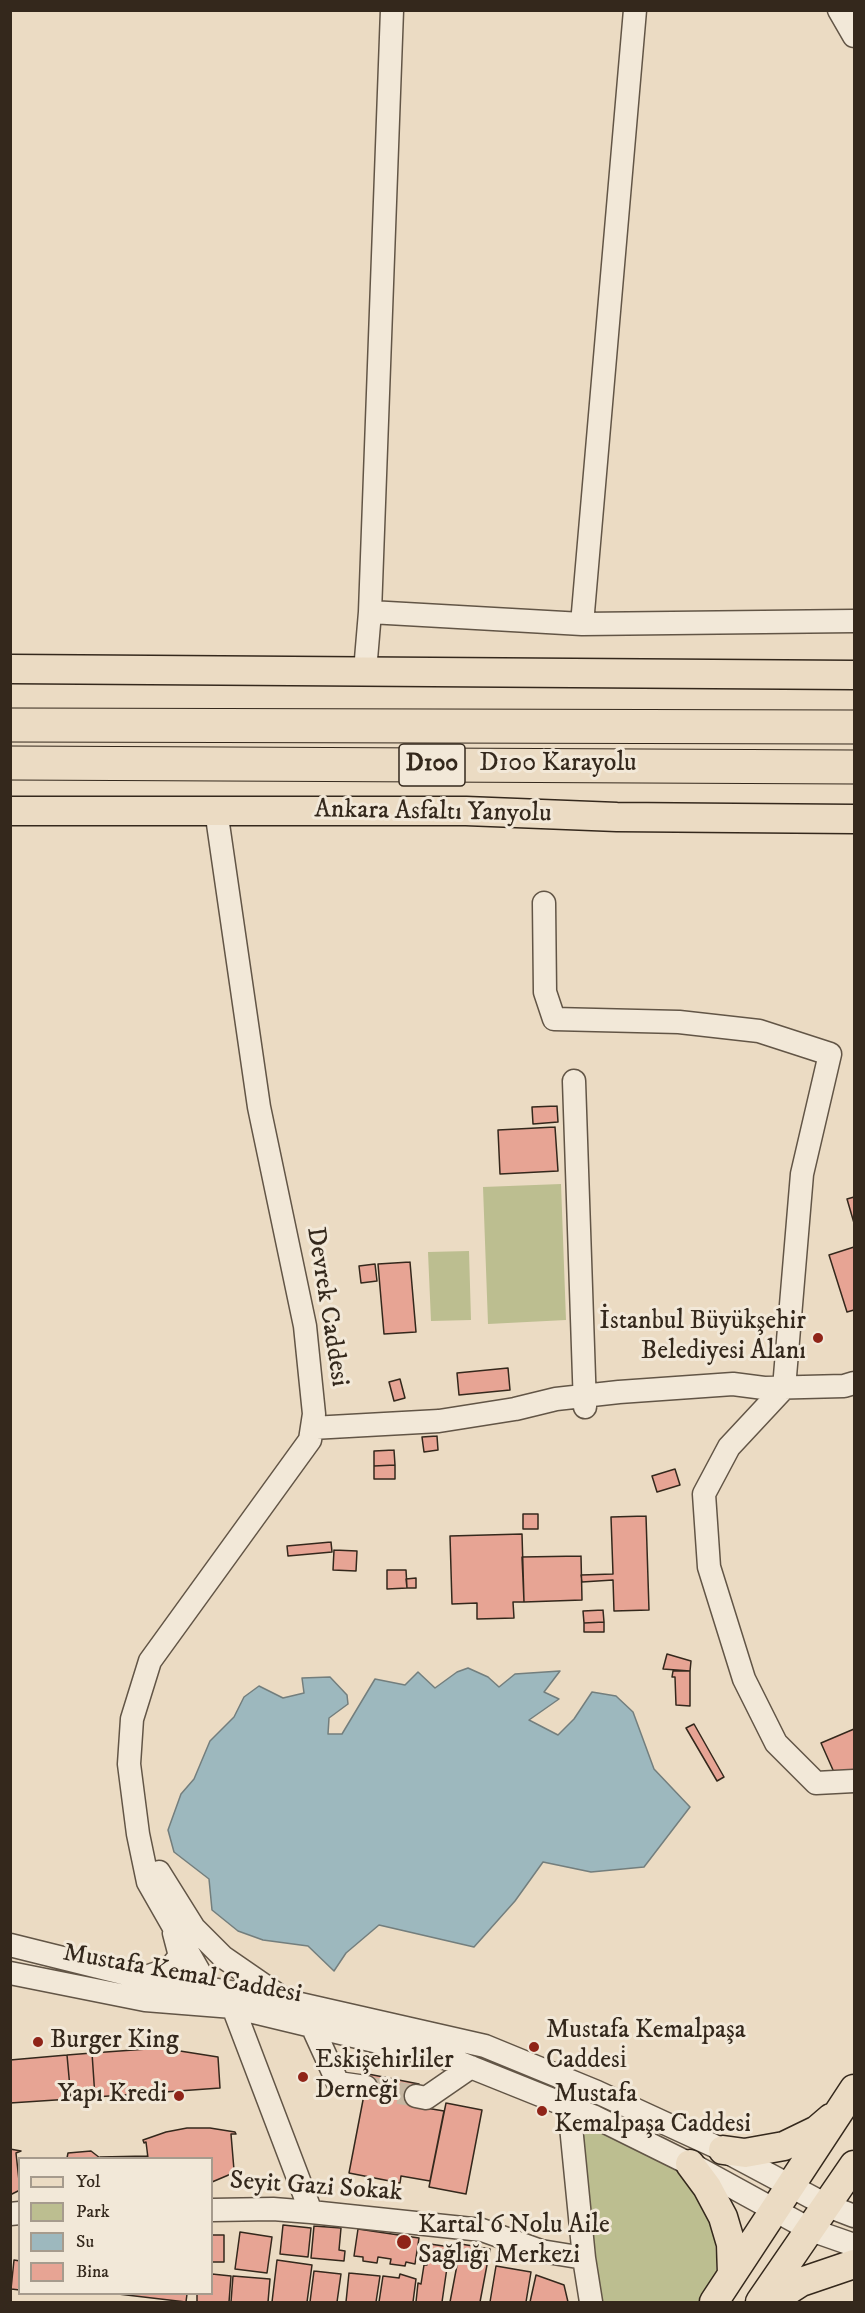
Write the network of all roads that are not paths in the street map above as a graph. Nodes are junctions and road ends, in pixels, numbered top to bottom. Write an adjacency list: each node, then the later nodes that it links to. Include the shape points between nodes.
1 (392, 10): 5 (street)
2 (635, 10): 7 (street)
3 (839, 10): 4 (street)
4 (855, 36)
5 (370, 612): 7 (street); 9 (street)
6 (855, 621): 7 (street)
7 (582, 624)
8 (10, 669): 9 (main road)
9 (365, 671): 10 (main road)
10 (855, 675)
11 (10, 725): 12 (highway, D100 Karayolu / D100)
12 (855, 727)
13 (10, 763): 14 (highway, D100 Karayolu / D100)
14 (855, 767)
15 (216, 810): 16 (main road, Ankara Asfaltı Yanyolu); 17 (main road, Ankara Asfaltı Yanyolu); 23 (street, Devrek Caddesi, via 259,1107 305,1326)
16 (10, 811)
17 (855, 819)
18 (544, 903): 21 (street, via 545,992 554,1019 679,1022 759,1031 830,1054 802,1174)
19 (574, 1081): 22 (street)
20 (855, 1383): 21 (street)
21 (774, 1388): 22 (street, via 734,1398); 24 (street, via 729,1447 704,1494 709,1568 744,1679 776,1743 816,1783)
22 (585, 1401): 23 (street, via 536,1412 515,1409 439,1421)
23 (312, 1428): 25 (street, Devrek Caddesi, via 310,1440 150,1661 132,1719 129,1764)
24 (855, 1781)
25 (138, 1834): 26 (street, Devrek Caddesi, via 148,1882); 31 (street, Devrek Caddesi, via 194,1928 223,1958)
26 (172, 1926): 29 (street, Devrek Caddesi, via 180,1956 169,1969); 30 (street, Devrek Caddesi)
27 (10, 1945): 29 (street, Mustafa Kemal Caddesi)
28 (10, 1973): 32 (street, Mustafa Kemal Caddesi, via 145,2000)
29 (143, 1978): 30 (street, Mustafa Kemal Caddesi)
30 (209, 1989): 31 (street, Mustafa Kemal Caddesi); 32 (street, Devrek Caddesi)
31 (287, 2001): 39 (street, Mustafa Kemal Caddesi, via 485,2046)
32 (233, 2007): 33 (street, Mustafa Kemal Caddesi); 46 (street)
33 (312, 2026): 34 (street, Mustafa Kemal Caddesi); 35 (street, via 338,2083)
34 (471, 2067): 36 (street, via 426,2098); 38 (street, Mustafa Kemal Caddesi)
35 (366, 2087)
36 (416, 2096)
37 (847, 2100): 39 (main road, via 817,2130 784,2146 745,2153); 42 (main road)
38 (569, 2106): 40 (street, Mustafa Kemal Caddesi); 50 (street)
39 (723, 2150): 42 (street, Mustafa Kemal Caddesi)
40 (690, 2164): 45 (street, Mustafa Kemal Caddesi); 52 (main road, via 723,2217 731,2244)
41 (855, 2165): 43 (main road)
42 (791, 2187): 43 (street, Mustafa Kemal Caddesi); 45 (main road)
43 (828, 2206): 47 (street, Mustafa Kemal Caddesi); 48 (main road)
44 (213, 2210): 46 (street, Seyit Gazi Sokak)
45 (774, 2211): 48 (street, Mustafa Kemal Caddesi); 52 (main road)
46 (311, 2212): 50 (street, Seyit Gazi Sokak, via 482,2230 541,2251)
47 (855, 2216)
48 (811, 2230): 49 (street, Mustafa Kemal Caddesi); 54 (main road)
49 (855, 2246)
50 (584, 2258): 53 (street)
51 (855, 2264): 55 (main road, via 801,2282)
52 (722, 2290)
53 (591, 2302)
54 (760, 2302)
55 (770, 2302)

